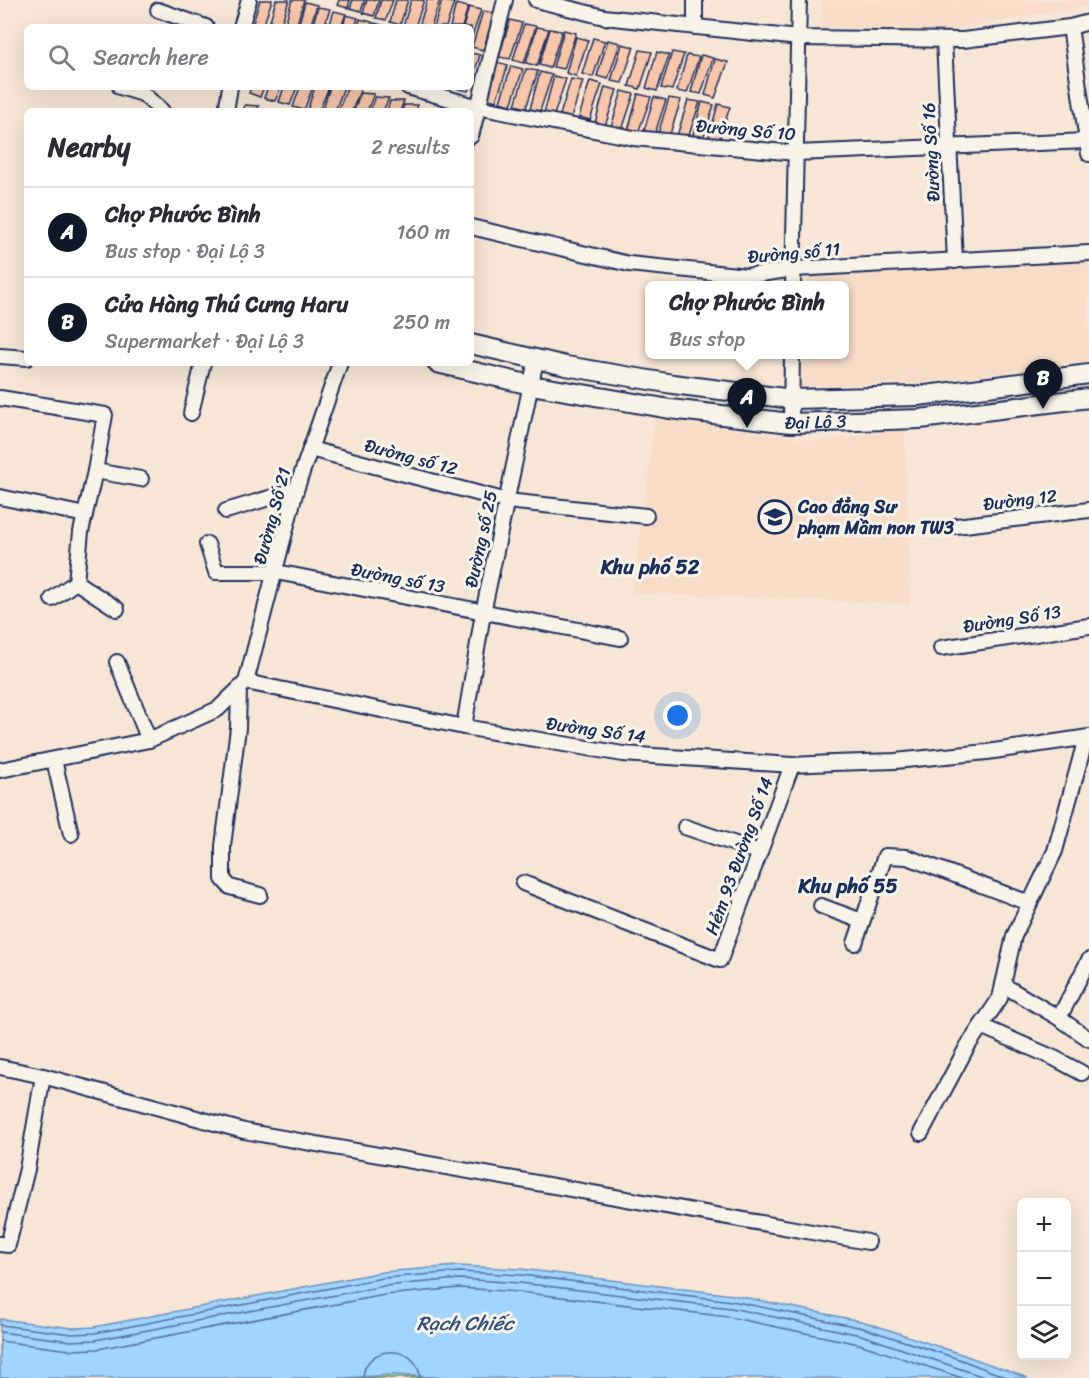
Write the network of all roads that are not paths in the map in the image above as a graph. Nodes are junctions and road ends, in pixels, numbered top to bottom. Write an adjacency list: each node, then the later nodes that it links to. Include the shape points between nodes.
1 (249, 0): 9 (street)
2 (505, 0): 17 (street)
3 (536, 0): 10 (street, via 604,17)
4 (695, 0): 10 (street)
5 (799, 0): 12 (street)
6 (158, 10): 8 (street)
7 (1089, 22): 11 (street)
8 (198, 24)
9 (242, 24)
10 (694, 27): 12 (street)
11 (1070, 27): 13 (street); 22 (street)
12 (799, 38): 13 (street); 23 (street)
13 (944, 41): 21 (street, Đường Số 16)
14 (130, 90): 18 (street, via 143,94)
15 (230, 90): 19 (street)
16 (418, 90): 17 (street, Đường Số 10)
17 (478, 107): 20 (street); 23 (street, Đường Số 10, via 634,138)
18 (159, 108)
19 (226, 108)
20 (474, 124)
21 (948, 146): 22 (street, Đường Số 10); 23 (street, Đường Số 10); 26 (street, Đường Số 16)
22 (1088, 147)
23 (796, 153): 27 (street)
24 (474, 228): 27 (street, Đường số 11, via 629,264 747,276)
25 (1089, 253): 26 (street, Đường số 11)
26 (955, 261): 27 (street, Đường số 11)
27 (794, 269): 28 (street)
28 (793, 281)
29 (474, 345): 33 (street, Đại Lộ 3)
30 (0, 356): 31 (street)
31 (24, 358)
32 (792, 359): 41 (street)
33 (536, 360): 38 (street, Đường số 25); 41 (street, Đại Lộ 3, via 673,384)
34 (202, 366): 42 (street)
35 (339, 366): 44 (street, Đường Số 21)
36 (450, 366): 38 (street, Đại Lộ 3)
37 (1089, 374): 41 (street, Đại Lộ 3, via 918,396)
38 (531, 385): 43 (street, Đại Lộ 3, via 670,409); 49 (street, Đường số 25)
39 (0, 398): 45 (street, via 105,415)
40 (1089, 398): 43 (street, Đại Lộ 3, via 920,419)
41 (792, 399): 43 (street)
42 (191, 413)
43 (791, 423)
44 (310, 449): 47 (street, Đường Số 21); 49 (street, Đường số 12)
45 (95, 471): 46 (street); 52 (street)
46 (141, 479)
47 (296, 490): 51 (street); 56 (street, Đường Số 21)
48 (0, 497): 52 (street)
49 (507, 501): 53 (street, Đường số 12); 60 (street, Đường số 25)
50 (1089, 510): 54 (street, Đường 12)
51 (226, 511)
52 (85, 515): 57 (street)
53 (646, 516)
54 (956, 526)
55 (207, 544): 56 (street, Đường số 13, via 216,572)
56 (276, 572): 60 (street, Đường số 13); 65 (street, Đường Số 21)
57 (76, 582): 58 (street); 59 (street)
58 (52, 599)
59 (117, 609)
60 (483, 613): 62 (street, Đường số 13); 66 (street, Đường số 25)
61 (1089, 626): 63 (street, Đường Số 13)
62 (620, 638)
63 (941, 648)
64 (117, 662): 68 (street)
65 (242, 686): 66 (street, Đường Số 14); 68 (street, via 218,709); 76 (street, Đường Số 21, via 223,846 223,879 230,887)
66 (464, 727): 70 (street, Đường Số 14, via 623,754)
67 (1088, 738): 70 (street, Đường Số 14, via 895,761); 77 (street, via 1055,851)
68 (149, 740): 69 (street)
69 (54, 760): 71 (street); 73 (street)
70 (792, 765): 74 (street, Hẻm 93 Đường Số 14)
71 (0, 771)
72 (685, 827): 74 (street)
73 (71, 834)
74 (759, 852): 75 (street, Hẻm 93 Đường Số 14, via 720,960)
75 (523, 883)
76 (260, 895)
77 (1029, 903): 79 (street, via 907,857 885,856); 82 (street, via 1014,936)
78 (821, 906): 79 (street)
79 (862, 921): 80 (street)
80 (855, 943)
81 (1089, 960): 83 (street)
82 (1003, 985): 83 (street); 84 (street, via 1000,998)
83 (1059, 1018): 85 (street)
84 (981, 1026): 87 (street); 89 (street)
85 (1089, 1039)
86 (0, 1067): 88 (street)
87 (1082, 1073)
88 (44, 1076): 90 (street, via 244,1131); 91 (street, via 8,1245)
89 (921, 1133)
90 (868, 1242)
91 (0, 1244)

